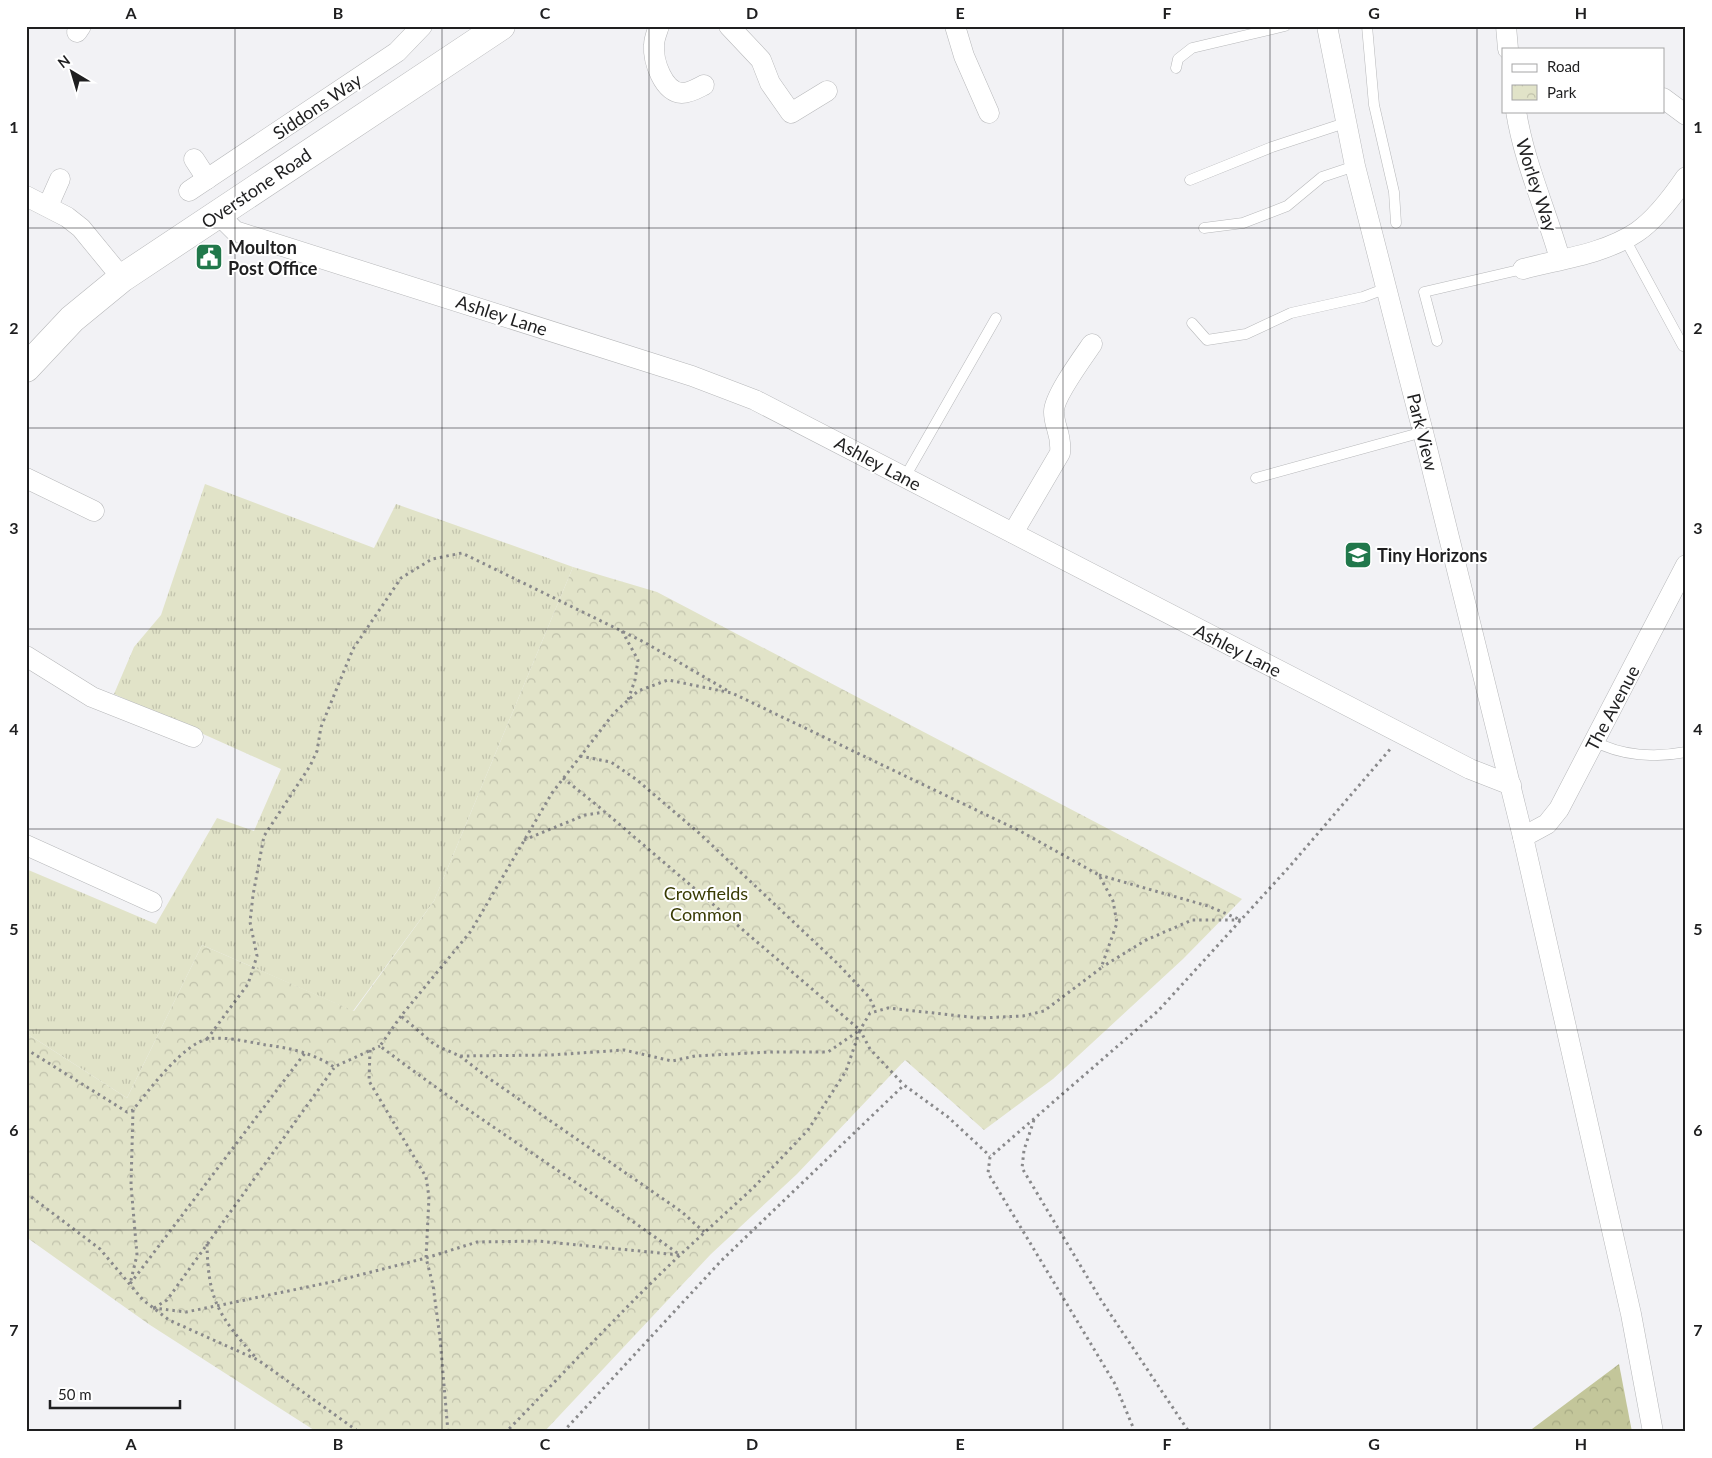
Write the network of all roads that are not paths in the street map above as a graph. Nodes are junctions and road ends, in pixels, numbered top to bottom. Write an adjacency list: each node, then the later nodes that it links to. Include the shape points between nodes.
1 (422, 26): 23 (street, Siddons Way, via 397,52)
2 (659, 26): 12 (street, via 654,53 666,82 681,93)
3 (729, 26): 13 (street, via 761,60 770,83 791,113)
4 (955, 26): 16 (street, via 964,56)
5 (1285, 26): 11 (lane, via 1192,48 1178,58)
6 (1327, 26): 18 (street, Park View)
7 (1367, 26): 29 (lane, via 1374,105 1394,192)
8 (1506, 26): 10 (street)
9 (486, 31): 28 (street, Overstone Road)
10 (1508, 48)
11 (1176, 68)
12 (704, 85)
13 (827, 91)
14 (1664, 99): 17 (street)
15 (1516, 112): 32 (street, Worley Way, via 1521,140)
16 (989, 113)
17 (1686, 115)
18 (1345, 123): 20 (street, Park View); 24 (lane, via 1272,147)
19 (194, 159): 23 (street)
20 (1355, 166): 30 (lane, via 1322,177 1287,206 1242,223); 35 (street, Park View)
21 (1686, 177): 31 (street, via 1656,214 1639,231)
22 (60, 179): 27 (street)
23 (207, 179): 25 (street, Siddons Way)
24 (1190, 180)
25 (189, 191)
26 (26, 196): 27 (street)
27 (48, 206): 34 (street, via 81,228)
28 (218, 214): 34 (street, Overstone Road); 43 (street, Ashley Lane, via 235,232 728,389 800,422)
29 (1396, 223)
30 (1204, 228)
31 (1625, 239): 32 (street, via 1602,249); 40 (lane)
32 (1560, 259): 33 (street)
33 (1524, 269): 38 (lane, via 1424,292)
34 (122, 278): 41 (street, Overstone Road, via 72,319)
35 (1387, 288): 37 (lane, via 1363,297 1298,311 1246,334 1207,340); 42 (street, Park View)
36 (996, 318): 43 (lane)
37 (1192, 323)
38 (1437, 341)
39 (1092, 344): 47 (street, via 1061,393 1054,411 1062,439 1060,453)
40 (1683, 346)
41 (26, 368)
42 (1424, 432): 45 (lane); 53 (street, Park View)
43 (905, 477): 47 (street, Ashley Lane)
44 (26, 478): 46 (street)
45 (1256, 478)
46 (94, 511)
47 (1013, 533): 53 (street, Ashley Lane, via 1470,769)
48 (1686, 566): 51 (street, The Avenue)
49 (26, 656): 50 (street, via 92,697)
50 (193, 737)
51 (1594, 740): 52 (lane, via 1623,752 1649,755); 54 (street, The Avenue, via 1559,809 1547,824)
52 (1686, 752)
53 (1511, 785): 54 (street, Park View)
54 (1523, 837): 57 (street, Park View, via 1631,1314)
55 (26, 845): 56 (street)
56 (152, 902)
57 (1653, 1432)

